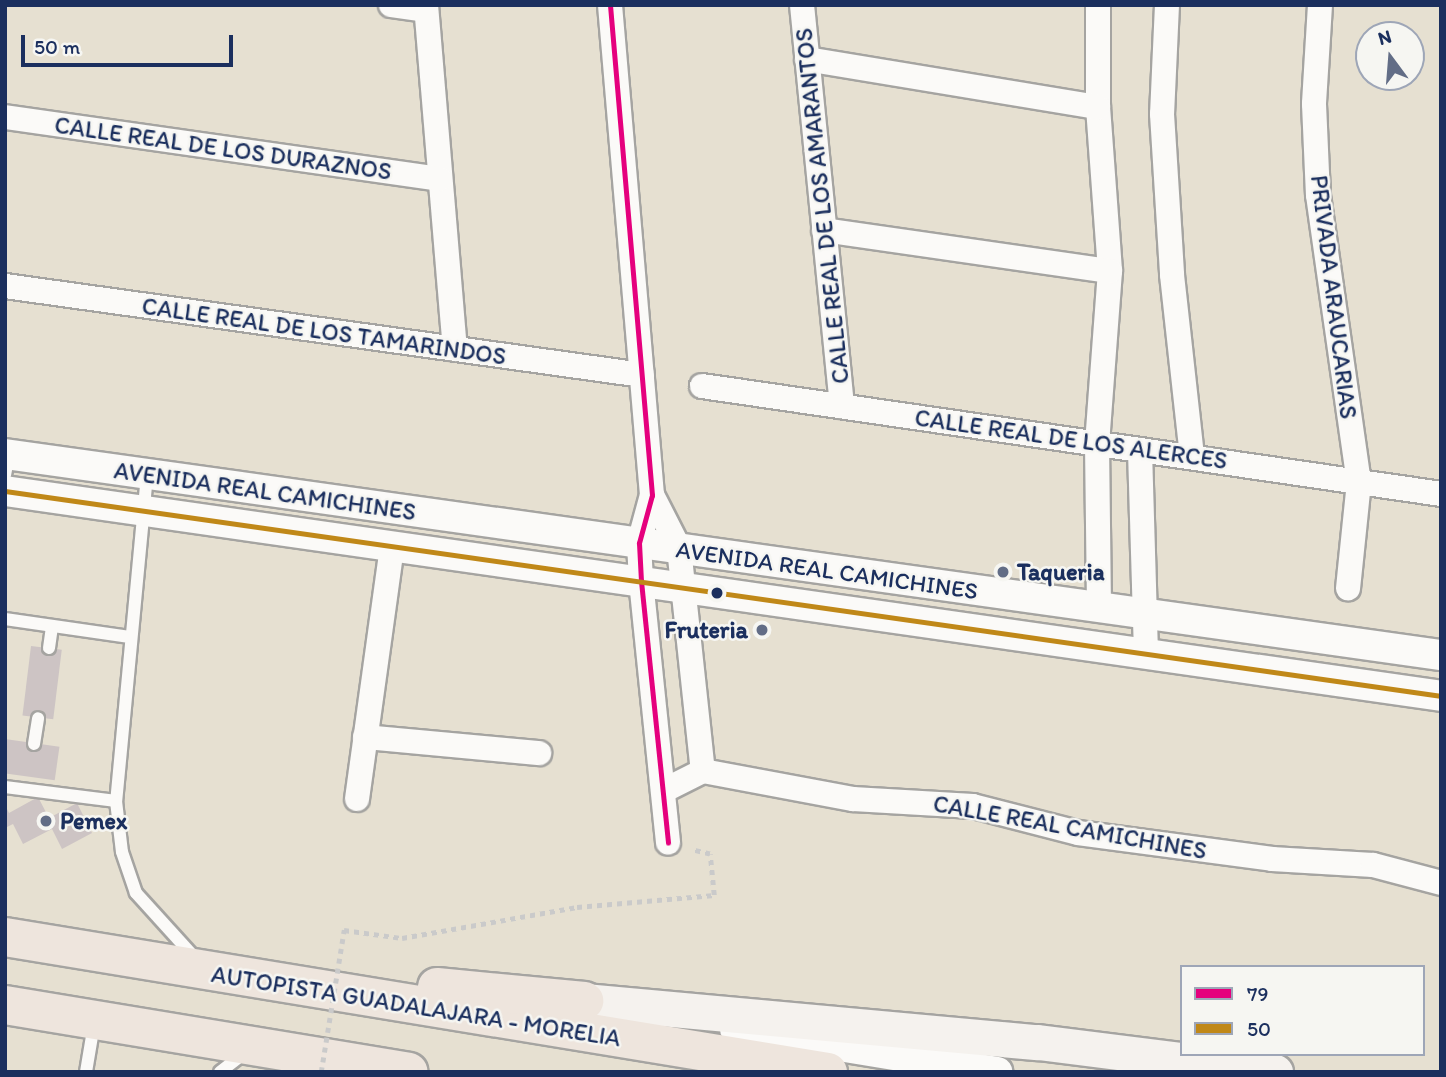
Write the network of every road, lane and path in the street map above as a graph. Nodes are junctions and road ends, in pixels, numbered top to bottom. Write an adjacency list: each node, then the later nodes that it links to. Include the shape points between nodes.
1 (391, 5): 7 (street)
2 (610, 5): 16 (street)
3 (802, 5): 8 (street, CALLE REAL DE LOS AMARANTOS)
4 (1098, 5): 9 (street)
5 (1167, 5): 21 (street, via 1162,114 1172,275)
6 (1320, 5): 24 (street, PRIVADA ARAUCARIAS, via 1314,104 1318,195)
7 (426, 8): 11 (street)
8 (807, 59): 9 (street); 12 (street, CALLE REAL DE LOS AMARANTOS)
9 (1098, 107): 13 (street)
10 (5, 117): 11 (street, CALLE REAL DE LOS DURAZNOS)
11 (440, 178): 15 (street)
12 (824, 230): 13 (street); 18 (street, CALLE REAL DE LOS AMARANTOS)
13 (1110, 271): 19 (street)
14 (5, 286): 15 (street, CALLE REAL DE LOS TAMARINDOS)
15 (455, 349): 16 (street, CALLE REAL DE LOS TAMARINDOS)
16 (642, 375): 27 (street)
17 (702, 386): 18 (street, CALLE REAL DE LOS ALERCES)
18 (842, 406): 19 (street, CALLE REAL DE LOS ALERCES)
19 (1097, 443): 20 (street, CALLE REAL DE LOS ALERCES); 35 (street)
20 (1140, 450): 21 (street, CALLE REAL DE LOS ALERCES); 36 (street)
21 (1192, 457): 24 (street, CALLE REAL DE LOS ALERCES)
22 (6, 461): 23 (street, AVENIDA REAL CAMICHINES)
23 (147, 475): 28 (lane); 29 (street, AVENIDA REAL CAMICHINES)
24 (1359, 482): 26 (street, CALLE REAL DE LOS ALERCES); 34 (street, PRIVADA ARAUCARIAS)
25 (5, 491): 28 (street, AVENIDA REAL CAMICHINES)
26 (1441, 494)
27 (652, 495): 29 (street); 31 (street)
28 (143, 512): 30 (street, AVENIDA REAL CAMICHINES); 39 (lane)
29 (639, 543): 31 (street, AVENIDA REAL CAMICHINES); 32 (street)
30 (391, 547): 32 (street, AVENIDA REAL CAMICHINES); 45 (street)
31 (679, 548): 33 (street); 35 (street, AVENIDA REAL CAMICHINES)
32 (641, 581): 33 (street, AVENIDA REAL CAMICHINES); 50 (street)
33 (682, 587): 41 (street, AVENIDA REAL CAMICHINES); 48 (street)
34 (1348, 588)
35 (1098, 609): 36 (street, AVENIDA REAL CAMICHINES)
36 (1143, 615): 41 (street); 42 (street, AVENIDA REAL CAMICHINES)
37 (5, 619): 38 (lane)
38 (52, 626): 39 (lane); 40 (lane)
39 (130, 637): 52 (lane)
40 (49, 648)
41 (1146, 653): 43 (street, AVENIDA REAL CAMICHINES)
42 (1441, 655)
43 (1441, 696)
44 (38, 718): 46 (lane)
45 (365, 737): 47 (street); 51 (street)
46 (34, 744)
47 (539, 753)
48 (703, 771): 50 (street); 54 (street, CALLE REAL CAMICHINES, via 853,799 973,806 1079,833 1272,859 1373,865)
49 (5, 787): 52 (lane, via 29,783)
50 (663, 792): 53 (street)
51 (358, 799)
52 (116, 802): 56 (lane, via 122,852 136,893 171,936)
53 (668, 843): 64 (path, bridge, via 710,854 714,895 577,906 402,938 344,930)
54 (1441, 883)
55 (5, 937): 56 (highway, AUTOPISTA GUADALAJARA - MORELIA)
56 (212, 974): 57 (highway, AUTOPISTA GUADALAJARA - MORELIA)
57 (281, 986): 58 (highway, via 443,988); 66 (highway, AUTOPISTA GUADALAJARA - MORELIA)
58 (584, 1001): 67 (street); 68 (main road, via 1025,1041)
59 (5, 1005): 60 (highway)
60 (94, 1020): 61 (highway); 62 (lane)
61 (252, 1046): 63 (lane); 65 (highway)
62 (86, 1072)
63 (220, 1072)
64 (321, 1072)
65 (408, 1072)
66 (828, 1072)
67 (997, 1072)
68 (1275, 1072)

